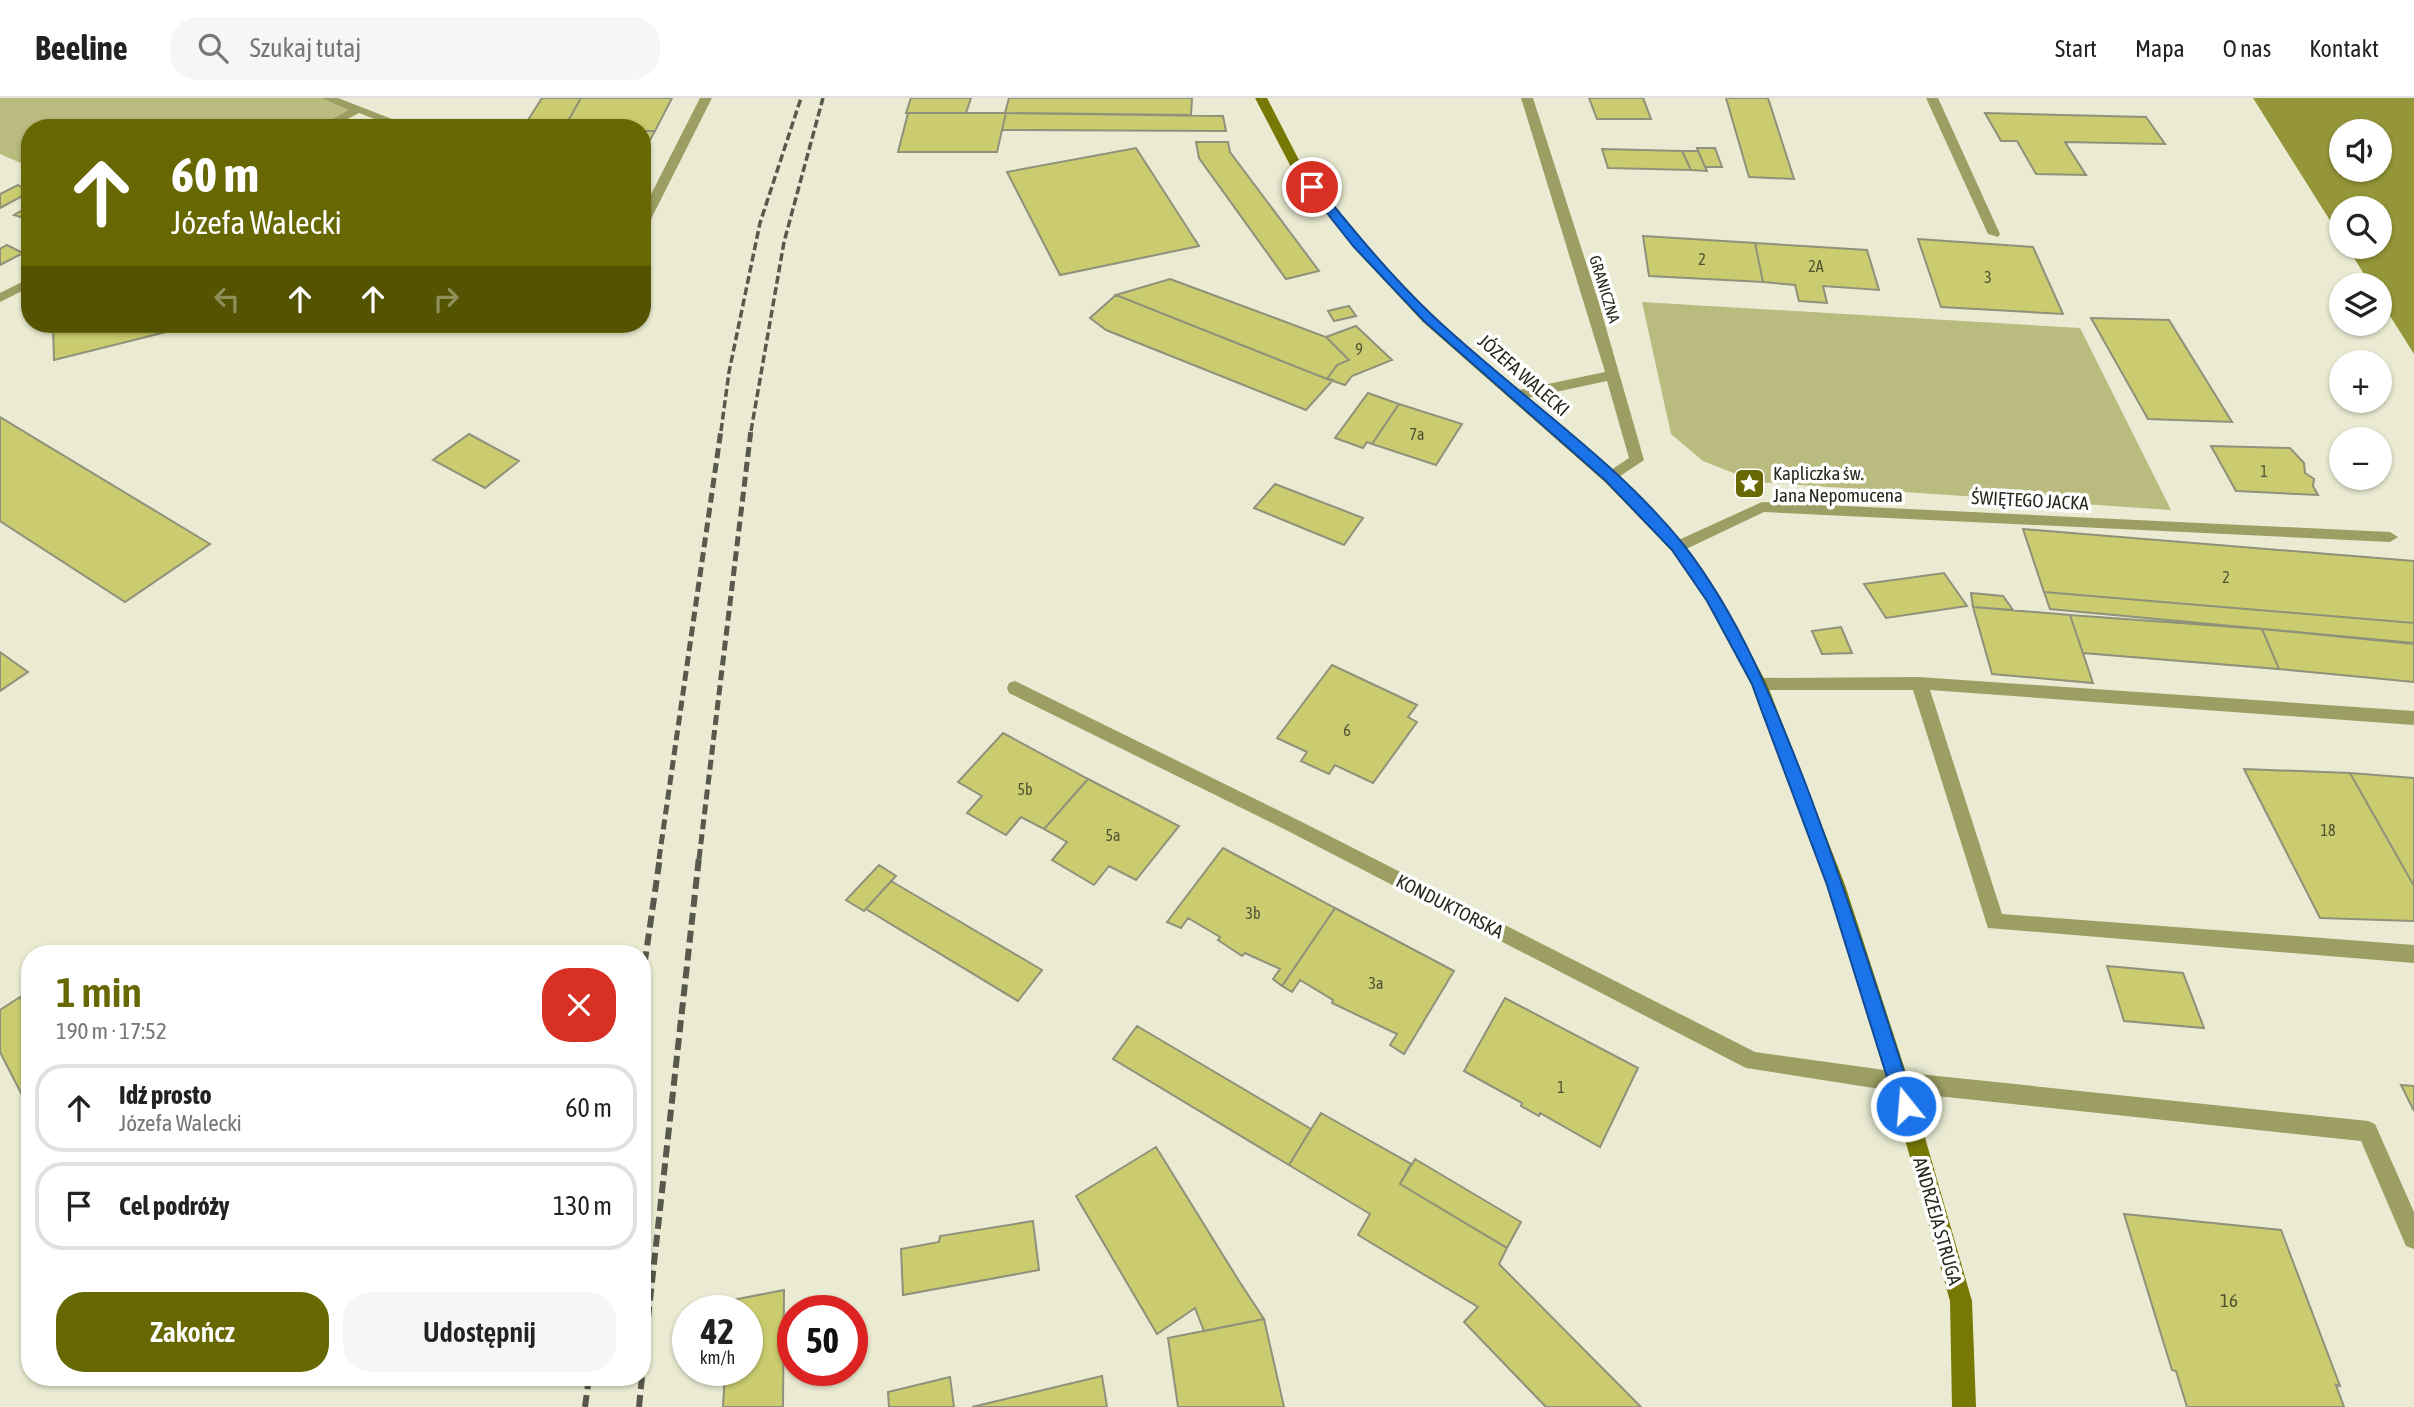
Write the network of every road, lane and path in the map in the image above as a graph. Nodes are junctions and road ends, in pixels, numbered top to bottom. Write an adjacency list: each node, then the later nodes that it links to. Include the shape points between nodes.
1 (328, 98): 6 (street)
2 (706, 98): 9 (street)
3 (1261, 98): 14 (main road, JÓZEFA WALECKI, via 1297,167 1358,245)
4 (1527, 98): 13 (street, GRANICZNA)
5 (1932, 98): 10 (street)
6 (357, 110): 7 (street); 8 (street)
7 (340, 119)
8 (383, 119)
9 (651, 204)
10 (1994, 234)
11 (21, 287): 12 (street)
12 (0, 298)
13 (1613, 375): 14 (street); 15 (street, GRANICZNA, via 1637,460)
14 (1514, 396): 15 (main road, JÓZEFA WALECKI)
15 (1610, 478): 17 (main road, JÓZEFA WALECKI)
16 (2390, 537): 17 (street, ŚWIĘTEGO JACKA, via 1762,507)
17 (1676, 547): 19 (main road, JÓZEFA WALECKI, via 1713,598)
18 (1919, 683): 19 (street); 21 (street); 22 (street, via 1995,922)
19 (1759, 684): 23 (main road, ANDRZEJA STRUGA, via 1836,885)
20 (1015, 688): 23 (street, KONDUKTORSKA, via 1753,1061)
21 (2414, 718)
22 (2414, 954)
23 (1899, 1082): 24 (street, KONDUKTORSKA, via 2368,1131); 25 (main road, ANDRZEJA STRUGA, via 1961,1301)
24 (2414, 1238)
25 (1964, 1407)

